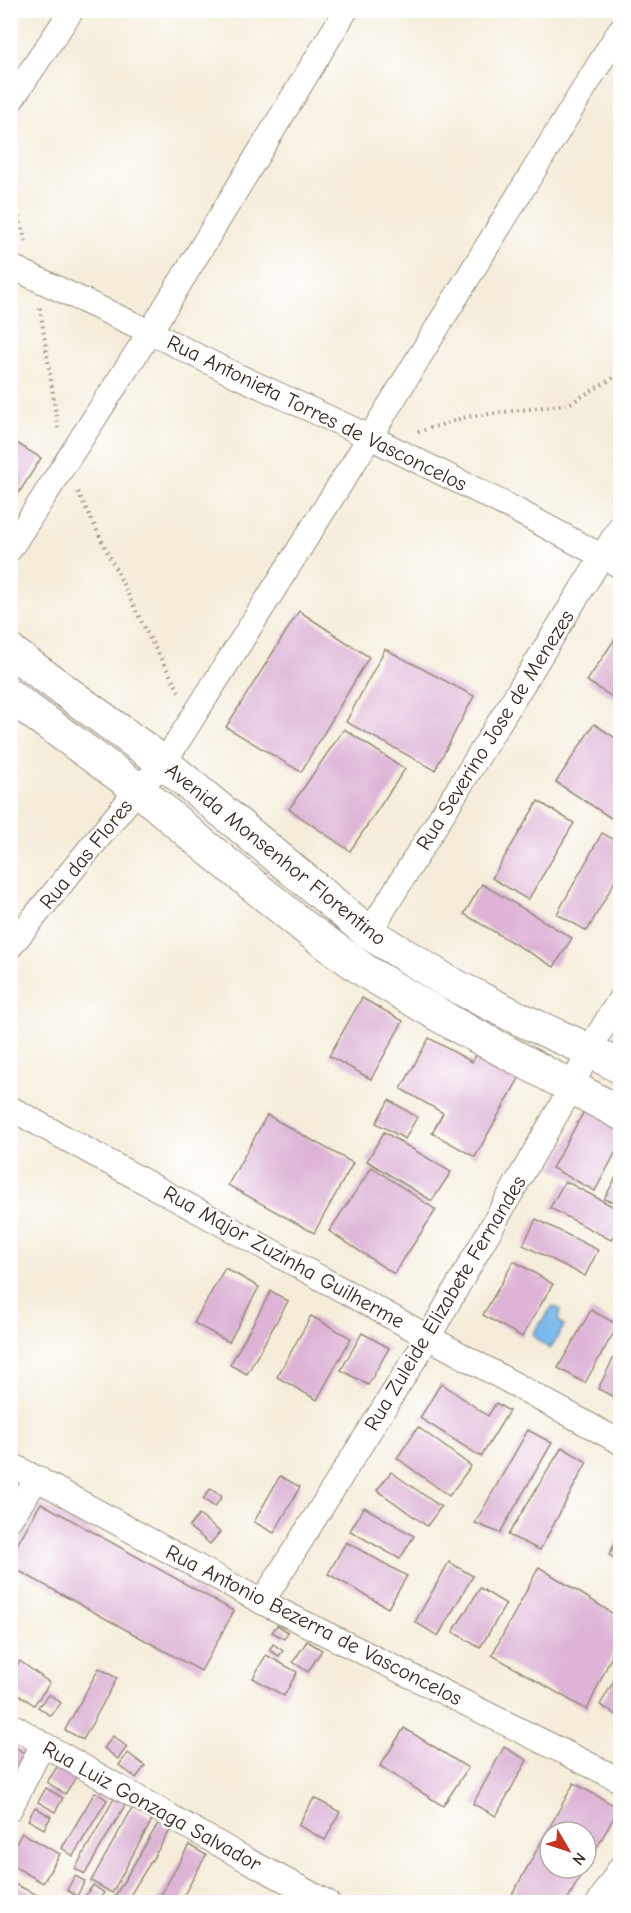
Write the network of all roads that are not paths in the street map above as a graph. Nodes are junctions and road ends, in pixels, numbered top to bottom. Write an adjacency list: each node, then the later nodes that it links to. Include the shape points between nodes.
1 (72, 10): 4 (street)
2 (346, 10): 6 (street)
3 (621, 30): 7 (street, Rua das Flores)
4 (10, 102)
5 (10, 266): 6 (street, Rua Antonieta Torres de Vasconcelos)
6 (150, 332): 7 (street, Rua Antonieta Torres de Vasconcelos); 9 (street)
7 (376, 440): 10 (street, Rua Antonieta Torres de Vasconcelos); 13 (street, Rua das Flores)
8 (621, 527): 10 (street, Rua Severino Jose de Menezes)
9 (10, 549)
10 (612, 562): 15 (street, Rua Severino Jose de Menezes)
11 (10, 651): 13 (main road, Avenida Monsenhor Florentino)
12 (10, 696): 14 (main road, Avenida Monsenhor Florentino)
13 (164, 763): 14 (street, Rua das Flores); 15 (main road, Avenida Monsenhor Florentino)
14 (138, 789): 16 (street, Rua das Flores); 20 (main road, Avenida Monsenhor Florentino, via 307,929 368,973)
15 (369, 933): 18 (main road, Avenida Monsenhor Florentino, via 448,982)
16 (10, 947)
17 (621, 999): 18 (street, Rua Zuleide Elizabete Fernandes)
18 (589, 1050): 19 (main road, Avenida Monsenhor Florentino); 20 (street, Rua Zuleide Elizabete Fernandes)
19 (621, 1067)
20 (572, 1087): 22 (main road, Avenida Monsenhor Florentino); 23 (street, Rua Zuleide Elizabete Fernandes)
21 (10, 1108): 23 (street, Rua Major Zuzinha Guilherme)
22 (621, 1113)
23 (429, 1336): 24 (street, Rua Major Zuzinha Guilherme); 28 (street, Rua Zuleide Elizabete Fernandes)
24 (621, 1442)
25 (10, 1464): 26 (street, Rua Antonio Bezerra de Vasconcelos)
26 (38, 1478): 27 (street); 28 (street, Rua Antonio Bezerra de Vasconcelos)
27 (10, 1519)
28 (262, 1602): 31 (street, Rua Antonio Bezerra de Vasconcelos)
29 (10, 1724): 30 (street, Rua Luiz Gonzaga Salvador)
30 (43, 1744): 32 (street); 34 (street, Rua Luiz Gonzaga Salvador)
31 (621, 1780)
32 (10, 1809)
33 (621, 1868): 35 (street)
34 (327, 1902)
35 (599, 1902)

